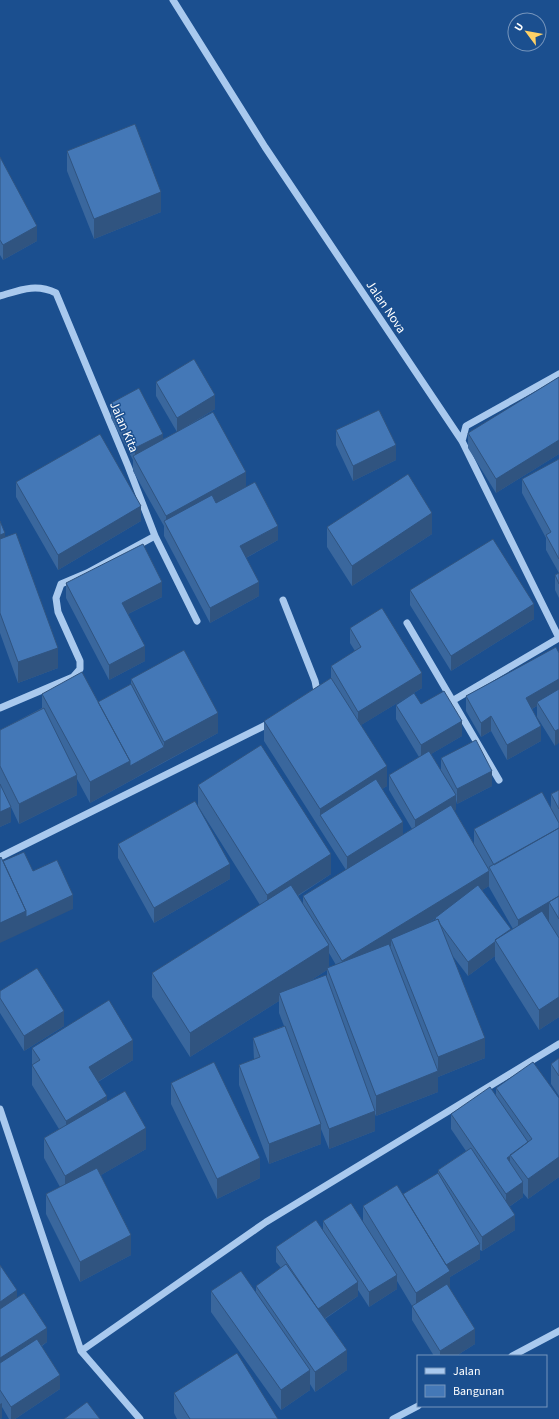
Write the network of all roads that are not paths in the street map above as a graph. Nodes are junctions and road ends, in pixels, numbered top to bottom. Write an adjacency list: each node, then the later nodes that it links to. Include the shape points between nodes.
1 (173, 0): 4 (street, Jalan Nova, via 265,147)
2 (0, 296): 5 (street, Jalan Kita, via 32,288 46,288 56,293)
3 (559, 374): 4 (street, via 466,426)
4 (462, 441): 9 (street, Jalan Nova)
5 (155, 536): 7 (street, Jalan Kita); 12 (street, via 87,573 61,584 56,598 58,612 80,661 80,669 73,677)
6 (283, 600): 11 (street, via 316,681 317,691)
7 (197, 621)
8 (406, 623): 10 (street)
9 (559, 638): 10 (street)
10 (452, 701): 14 (street)
11 (309, 702)
12 (0, 708)
13 (277, 719): 15 (street)
14 (499, 780)
15 (0, 858)
16 (559, 1044): 19 (street, via 266,1222)
17 (0, 1108): 19 (street)
18 (559, 1331): 20 (street)
19 (81, 1351): 22 (street)
20 (514, 1355)
21 (417, 1407): 23 (street)
22 (140, 1419)
23 (393, 1419)

